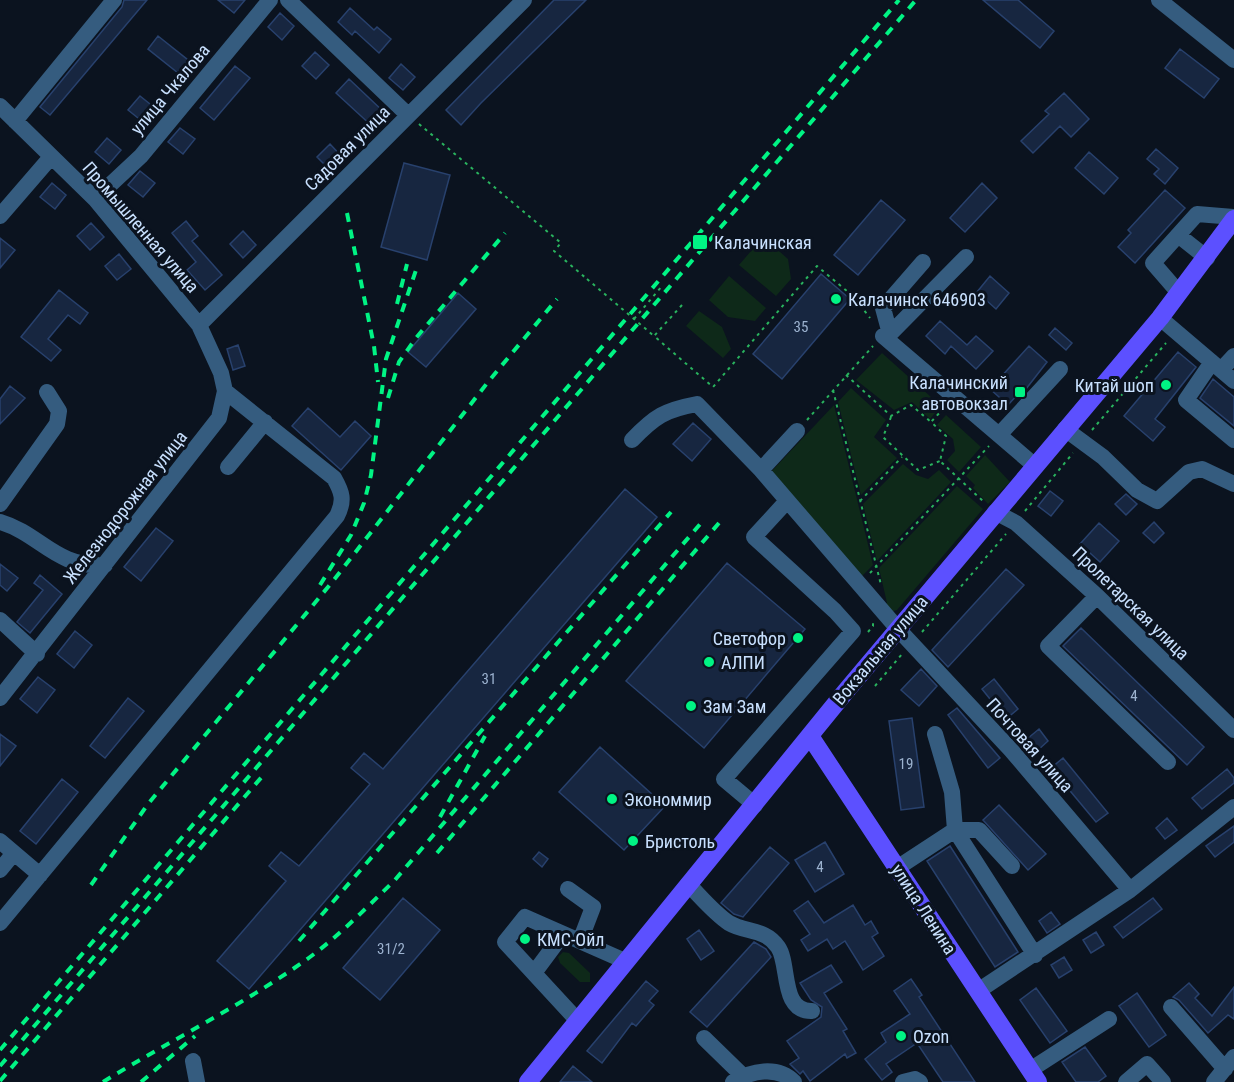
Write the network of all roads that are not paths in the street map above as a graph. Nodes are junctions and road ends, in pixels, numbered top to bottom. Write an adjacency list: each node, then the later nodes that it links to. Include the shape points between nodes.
1 (114, 0): 9 (street)
2 (270, 0): 11 (street, улица Чкалова, via 141,156)
3 (288, 0): 8 (street)
4 (524, 0): 8 (street, Садовая улица)
5 (1159, 0): 6 (street)
6 (1234, 60)
7 (0, 106): 9 (street, Промышленная улица)
8 (408, 115): 20 (street, Садовая улица)
9 (15, 121): 10 (street, Промышленная улица)
10 (51, 157): 11 (street, Промышленная улица); 12 (street)
11 (95, 199): 20 (street, Промышленная улица)
12 (0, 216)
13 (1234, 218): 14 (street, via 1197,214); 16 (main road, Вокзальная улица)
14 (1178, 235): 16 (street); 18 (street, via 1153,263)
15 (966, 257): 21 (street)
16 (1207, 258): 18 (main road, Вокзальная улица)
17 (923, 262): 21 (street, via 883,308)
18 (1179, 293): 19 (main road, Вокзальная улица)
19 (1160, 318): 23 (street); 29 (main road, Вокзальная улица)
20 (199, 325): 26 (street)
21 (886, 335): 31 (street)
22 (1234, 356): 23 (street)
23 (1216, 366): 25 (street); 33 (street, via 1186,400)
24 (1060, 369): 31 (street)
25 (1234, 381)
26 (225, 391): 28 (street); 42 (street, Железнодорожная улица, via 219,418)
27 (47, 392): 39 (street, via 59,411 57,424)
28 (265, 422): 35 (street); 60 (street, via 334,478 343,492 342,506)
29 (1065, 429): 34 (main road, Вокзальная улица); 37 (street, via 1103,457 1137,490 1157,501 1196,470 1202,469)
30 (797, 431): 36 (street)
31 (999, 435): 34 (street)
32 (632, 440): 36 (street, Почтовая улица, via 664,412 697,404)
33 (1234, 440)
34 (1034, 465): 40 (main road, Вокзальная улица)
35 (228, 467)
36 (760, 470): 38 (street, Почтовая улица)
37 (1234, 484)
38 (787, 501): 45 (street, Почтовая улица); 52 (street, via 754,537 853,631 724,779)
39 (0, 504)
40 (995, 512): 43 (street, Пролетарская улица, via 1016,523); 45 (main road, Вокзальная улица)
41 (0, 522): 42 (street, via 69,562)
42 (105, 565): 46 (street, Железнодорожная улица)
43 (1097, 596): 48 (street, Пролетарская улица); 51 (street, via 1048,646)
44 (0, 620): 46 (street)
45 (898, 629): 50 (main road, Вокзальная улица); 63 (street, Почтовая улица, via 1011,750)
46 (37, 654): 47 (street, Железнодорожная улица)
47 (0, 698)
48 (1234, 730)
49 (935, 734): 54 (street, via 952,792)
50 (810, 736): 52 (main road, Вокзальная улица); 58 (main road, улица Ленина)
51 (1168, 762)
52 (755, 805): 61 (main road, Вокзальная улица)
53 (1234, 807): 63 (street)
54 (956, 830): 57 (street, via 979,830); 58 (street); 67 (street)
55 (0, 841): 56 (street)
56 (14, 853): 59 (street); 60 (street)
57 (1012, 866)
58 (897, 868): 70 (main road, улица Ленина)
59 (0, 870)
60 (40, 875): 64 (street)
61 (688, 884): 68 (main road, Вокзальная улица); 72 (street, via 731,924 757,930 775,942 790,994 797,1006)
62 (568, 889): 66 (street, via 593,907)
63 (1130, 890): 67 (street)
64 (0, 923)
65 (563, 934): 66 (street); 69 (street); 69 (street, via 525,917 505,942)
66 (580, 941): 68 (street)
67 (1035, 955): 70 (street)
68 (625, 961): 74 (main road, Вокзальная улица)
69 (534, 973): 74 (street)
70 (978, 990): 78 (main road, улица Ленина)
71 (1171, 1006): 77 (street)
72 (812, 1011)
73 (1109, 1019): 78 (street)
74 (577, 1020): 81 (main road, Вокзальная улица)
75 (704, 1038): 79 (street)
76 (193, 1062): 80 (street)
77 (1229, 1063): 87 (street)
78 (1034, 1076)
79 (738, 1079): 82 (street, via 769,1071 781,1073)
80 (197, 1082)
81 (528, 1082)
82 (794, 1082)
83 (903, 1082): 84 (street)
84 (920, 1082)
85 (1126, 1082): 86 (street, via 1147,1064)
86 (1163, 1082)
87 (1214, 1082)

